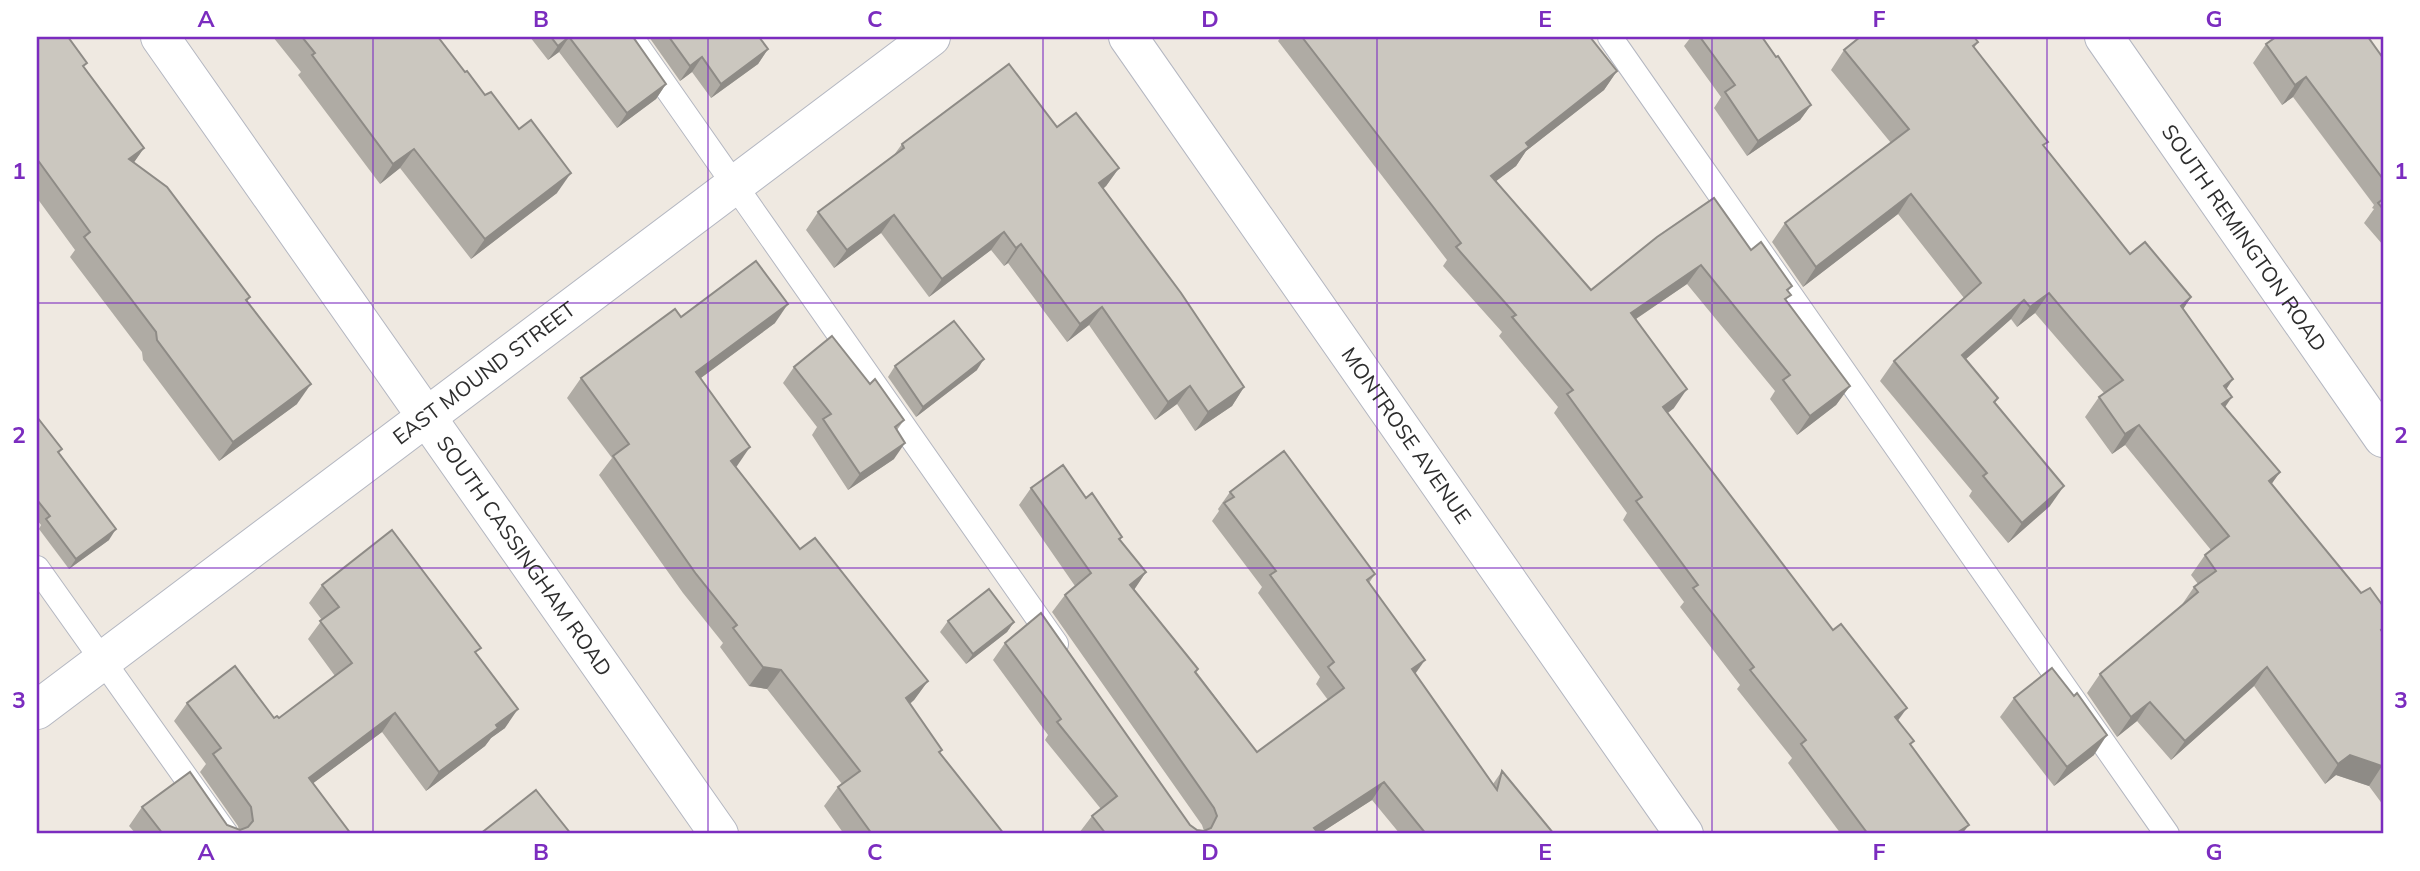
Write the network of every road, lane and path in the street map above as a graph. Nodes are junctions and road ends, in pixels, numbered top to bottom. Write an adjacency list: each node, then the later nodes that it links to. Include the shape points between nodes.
1 (160, 37): 8 (street, SOUTH CASSINGHAM ROAD)
2 (631, 37): 7 (lane)
3 (931, 37): 7 (street, EAST MOUND STREET)
4 (1128, 37): 16 (street, MONTROSE AVENUE)
5 (1610, 37): 17 (lane)
6 (2104, 37): 9 (street, SOUTH REMINGTON ROAD)
7 (734, 184): 8 (street, EAST MOUND STREET); 12 (lane)
8 (427, 417): 11 (street, EAST MOUND STREET); 15 (street, SOUTH CASSINGHAM ROAD)
9 (2383, 438)
10 (37, 568): 11 (lane)
11 (103, 661): 13 (street, EAST MOUND STREET); 14 (lane)
12 (1070, 663)
13 (37, 710)
14 (226, 834)
15 (719, 834)
16 (1684, 834)
17 (2167, 834)

